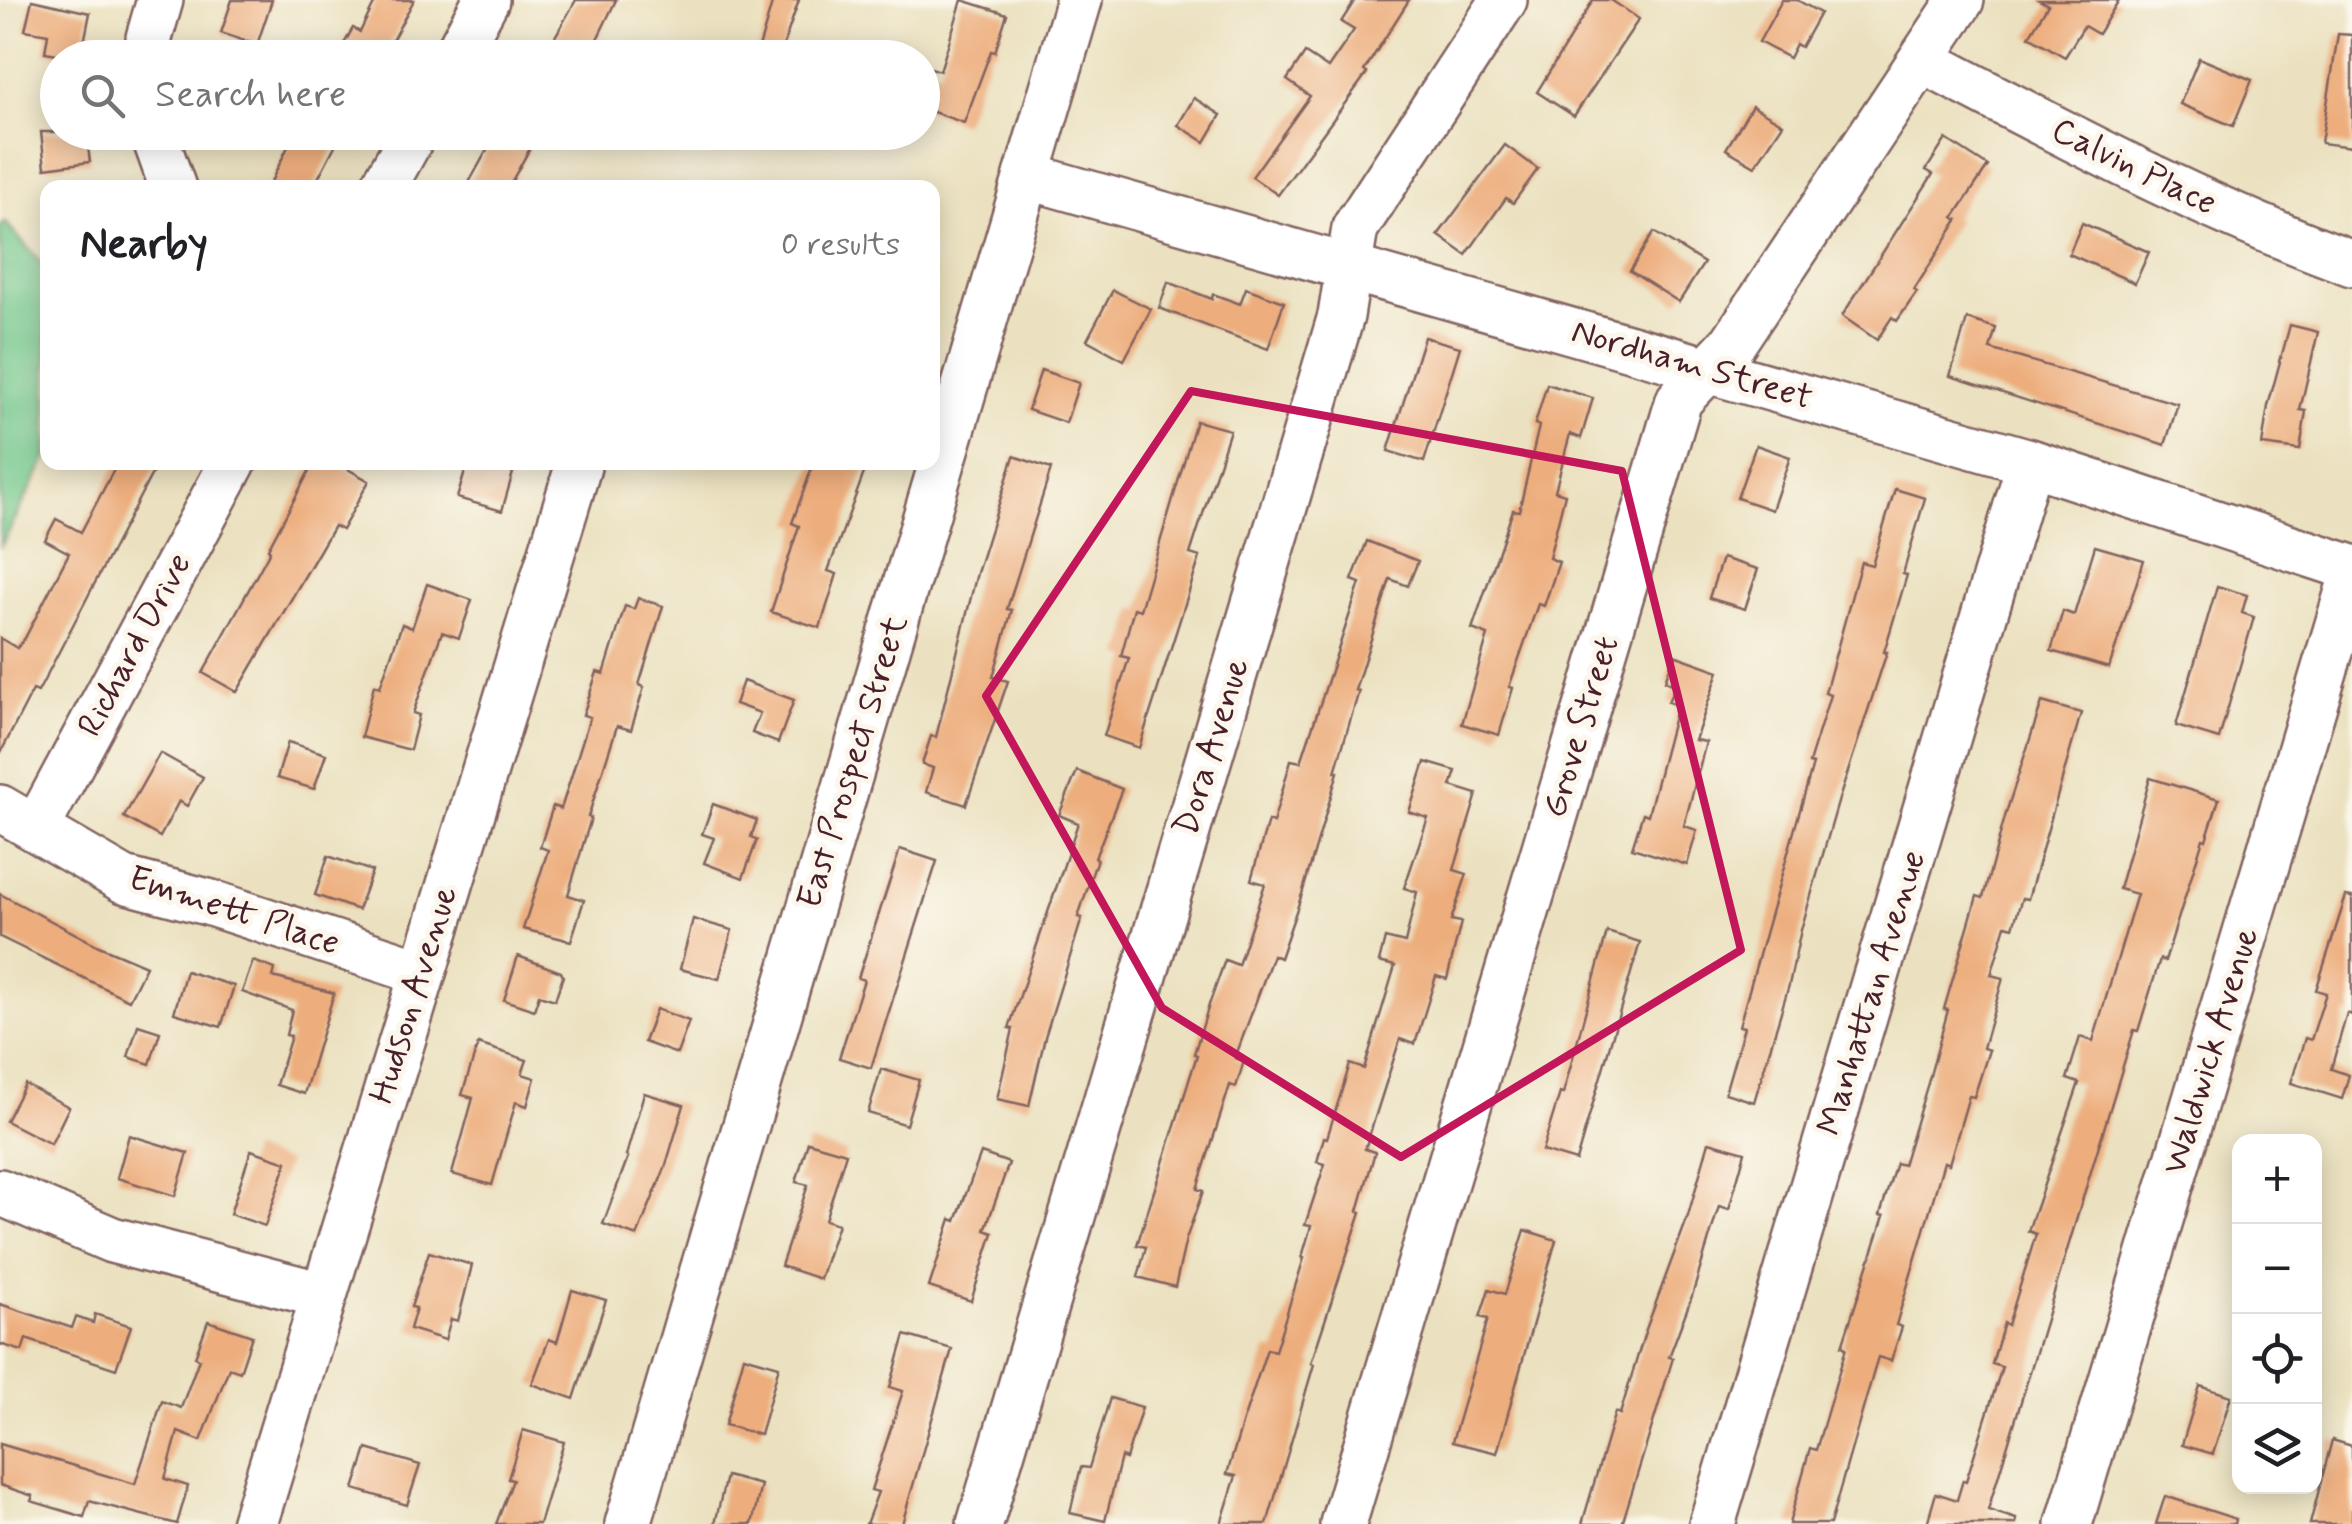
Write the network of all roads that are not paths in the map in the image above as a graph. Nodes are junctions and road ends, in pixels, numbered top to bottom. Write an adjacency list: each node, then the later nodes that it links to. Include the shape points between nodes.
1 (160, 0): 6 (street)
2 (486, 0): 7 (street)
3 (1079, 0): 11 (street, East Prospect Street)
4 (1504, 0): 15 (street, Dora Avenue, via 1355,228)
5 (1961, 0): 8 (street, Grove Street)
6 (149, 40)
7 (465, 40)
8 (1922, 60): 14 (street, Calvin Place, via 2078,142); 16 (street, Grove Street, via 1734,344)
9 (159, 150): 12 (street)
10 (404, 150): 13 (street)
11 (1027, 176): 15 (street, Nordham Street); 21 (street, East Prospect Street)
12 (170, 180)
13 (387, 180)
14 (2352, 263)
15 (1347, 266): 16 (street, Nordham Street); 30 (street, Dora Avenue, via 1341,316)
16 (1709, 370): 17 (street, Nordham Street); 31 (street, Grove Street, via 1679,400)
17 (2030, 462): 22 (street, Nordham Street); 32 (street, Manhattan Avenue)
18 (229, 470): 24 (street, Richard Drive)
19 (577, 470): 25 (street, Hudson Avenue)
20 (940, 470): 29 (street, East Prospect Street)
21 (940, 470)
22 (2352, 568)
23 (2352, 578): 33 (street, Waldwick Avenue)
24 (19, 818): 25 (street, Emmett Place, via 124,880)
25 (422, 972): 27 (street, Hudson Avenue)
26 (0, 1192): 27 (street, via 112,1240)
27 (322, 1294): 28 (street, Hudson Avenue)
28 (254, 1524)
29 (628, 1524)
30 (980, 1524)
31 (1343, 1524)
32 (1712, 1524)
33 (2069, 1524)

